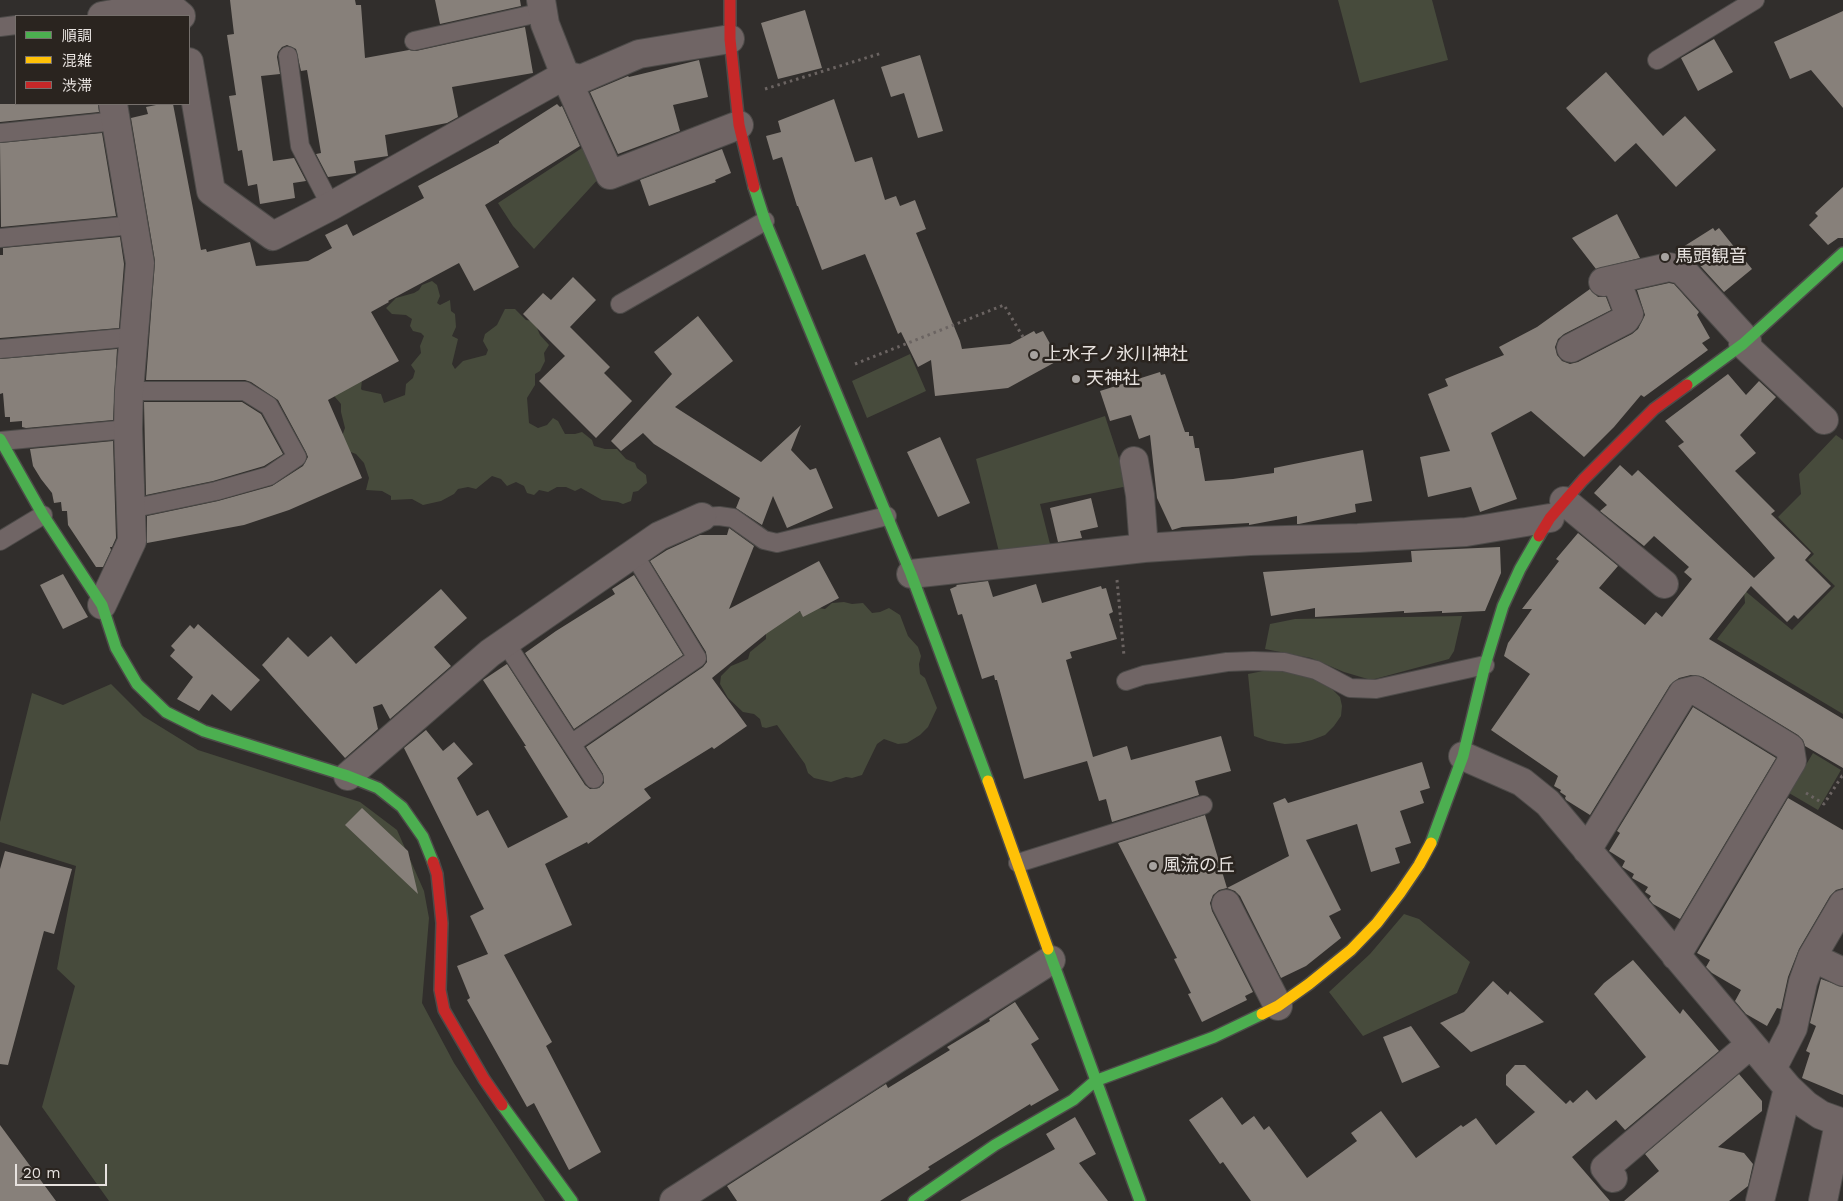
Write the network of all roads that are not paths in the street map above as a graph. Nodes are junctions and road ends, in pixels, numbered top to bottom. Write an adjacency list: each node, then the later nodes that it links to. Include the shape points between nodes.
1 (97, 0): 5 (street)
2 (730, 0): 10 (street)
3 (1755, 0): 13 (lane)
4 (542, 6): 11 (lane); 15 (street, via 544,24)
5 (102, 15)
6 (107, 15): 7 (street, via 167,4)
7 (180, 15)
8 (15, 25): 9 (lane)
9 (0, 27)
10 (730, 39): 15 (street, via 639,54 581,79); 17 (street)
11 (414, 41)
12 (288, 56): 19 (lane, via 300,146)
13 (1657, 60)
14 (190, 68): 19 (street, via 210,191 273,236)
15 (565, 75): 17 (street, via 610,176); 19 (street)
16 (115, 112): 18 (lane); 21 (street)
17 (739, 125): 20 (street, via 750,176)
18 (0, 133)
19 (331, 206)
20 (765, 221): 24 (lane); 37 (street)
21 (133, 225): 22 (lane); 25 (street, via 140,263)
22 (0, 238)
23 (1843, 253): 26 (street)
24 (620, 304)
25 (133, 337): 28 (lane); 29 (street)
26 (1745, 342): 27 (street, via 1682,270 1669,267 1610,281 1630,314 1625,320); 30 (street); 35 (street, via 1654,409)
27 (1570, 348)
28 (0, 349)
29 (129, 391): 31 (street); 34 (lane, via 245,391 269,406 297,457 269,476)
30 (1824, 420)
31 (128, 429): 32 (lane); 34 (street)
32 (0, 440): 36 (street)
33 (1134, 461): 40 (street)
34 (130, 509): 44 (street, via 132,541)
35 (1557, 509): 40 (street, via 1466,532); 43 (street); 46 (street, via 1520,569 1503,606)
36 (44, 515): 39 (lane); 44 (street)
37 (886, 516): 38 (lane, via 777,543 764,540 733,518); 42 (street)
38 (702, 517): 41 (street, via 659,536)
39 (0, 542)
40 (1144, 548): 42 (street)
41 (633, 553): 45 (street); 48 (lane, via 697,658)
42 (911, 574): 54 (street)
43 (1664, 584)
44 (102, 605): 50 (street, via 116,648 137,684 166,712 204,731)
45 (506, 642): 48 (lane); 50 (street)
46 (1485, 665): 47 (lane, via 1376,689 1350,688 1316,670 1284,662 1253,661 1144,674); 49 (street)
47 (1126, 681)
48 (571, 744): 51 (lane)
49 (1463, 756): 53 (street, via 1522,782 1548,803); 61 (street, via 1433,839 1400,893 1350,950)
50 (348, 776): 67 (street, via 378,788 402,807 423,837 437,874 442,923 440,990 444,1010 484,1080)
51 (594, 779)
52 (1203, 805): 54 (lane)
53 (1587, 850): 57 (street); 57 (street, via 1683,692 1695,690 1790,748 1792,761)
54 (1018, 864): 59 (street)
55 (1226, 904): 61 (street)
56 (1843, 904): 58 (street)
57 (1676, 956): 62 (street)
58 (1812, 957): 60 (street); 63 (street)
59 (1051, 960): 64 (street); 68 (street)
60 (1843, 972)
61 (1278, 1006): 64 (street, via 1214,1037)
62 (1751, 1044): 63 (street); 66 (street, via 1605,1168)
63 (1780, 1079): 65 (street, via 1806,1106); 71 (street)
64 (1095, 1082): 69 (street, via 1073,1100 995,1145); 70 (street)
65 (1841, 1123): 72 (street)
66 (1613, 1178)
67 (572, 1201)
68 (674, 1201)
69 (914, 1201)
70 (1140, 1201)
71 (1760, 1201)
72 (1823, 1201)

